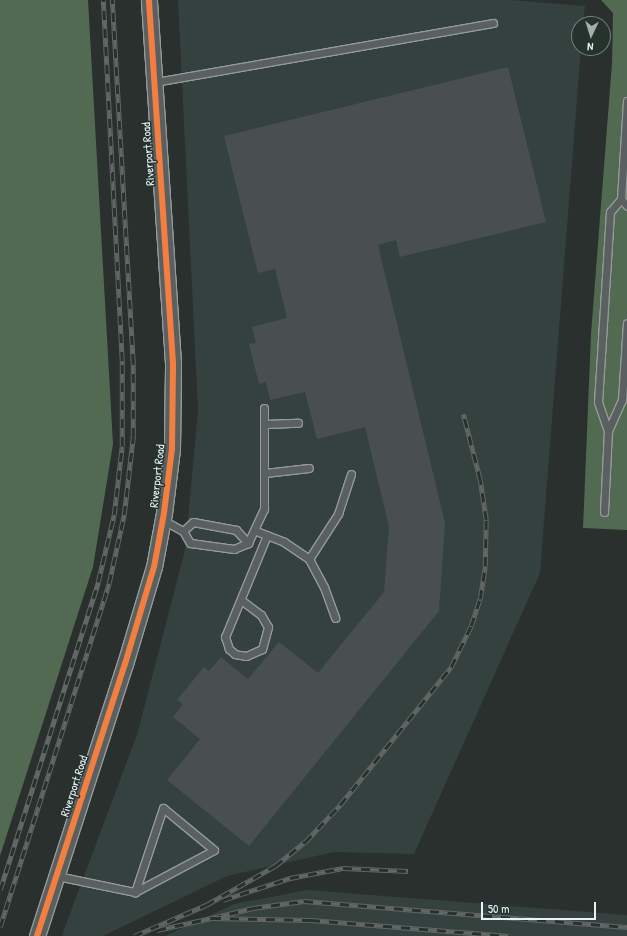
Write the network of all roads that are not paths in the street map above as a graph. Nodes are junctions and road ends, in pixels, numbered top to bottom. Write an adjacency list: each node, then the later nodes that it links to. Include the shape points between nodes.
1 (149, 0): 3 (street, Riverport Road)
2 (493, 23): 3 (lane)
3 (155, 82): 16 (street, Riverport Road, via 173,363 172,449)
4 (627, 101): 5 (lane)
5 (621, 199): 6 (lane); 11 (lane, via 610,212 598,402)
6 (627, 206)
7 (627, 322): 11 (lane, via 622,400)
8 (264, 408): 10 (lane)
9 (298, 423): 10 (lane)
10 (265, 424): 13 (lane)
11 (608, 431): 15 (lane)
12 (309, 468): 13 (lane)
13 (265, 473): 18 (lane, via 264,509)
14 (352, 474): 21 (lane, via 338,514)
15 (604, 512)
16 (163, 520): 17 (lane); 24 (street, Riverport Road, via 154,567)
17 (183, 530): 20 (lane, via 193,522 229,528 236,530); 20 (lane, via 190,543 234,550)
18 (256, 530): 19 (lane); 20 (lane)
19 (267, 535): 21 (lane, via 284,542); 22 (lane)
20 (248, 543)
21 (309, 559): 23 (lane, via 324,588)
22 (241, 600): 22 (lane, via 224,636 229,649 235,654 246,656 262,649 268,627 261,615)
23 (335, 618)
24 (57, 876): 25 (lane); 26 (street, Riverport Road)
25 (135, 892): 25 (lane, via 155,882 214,850 163,808)
26 (37, 936)

